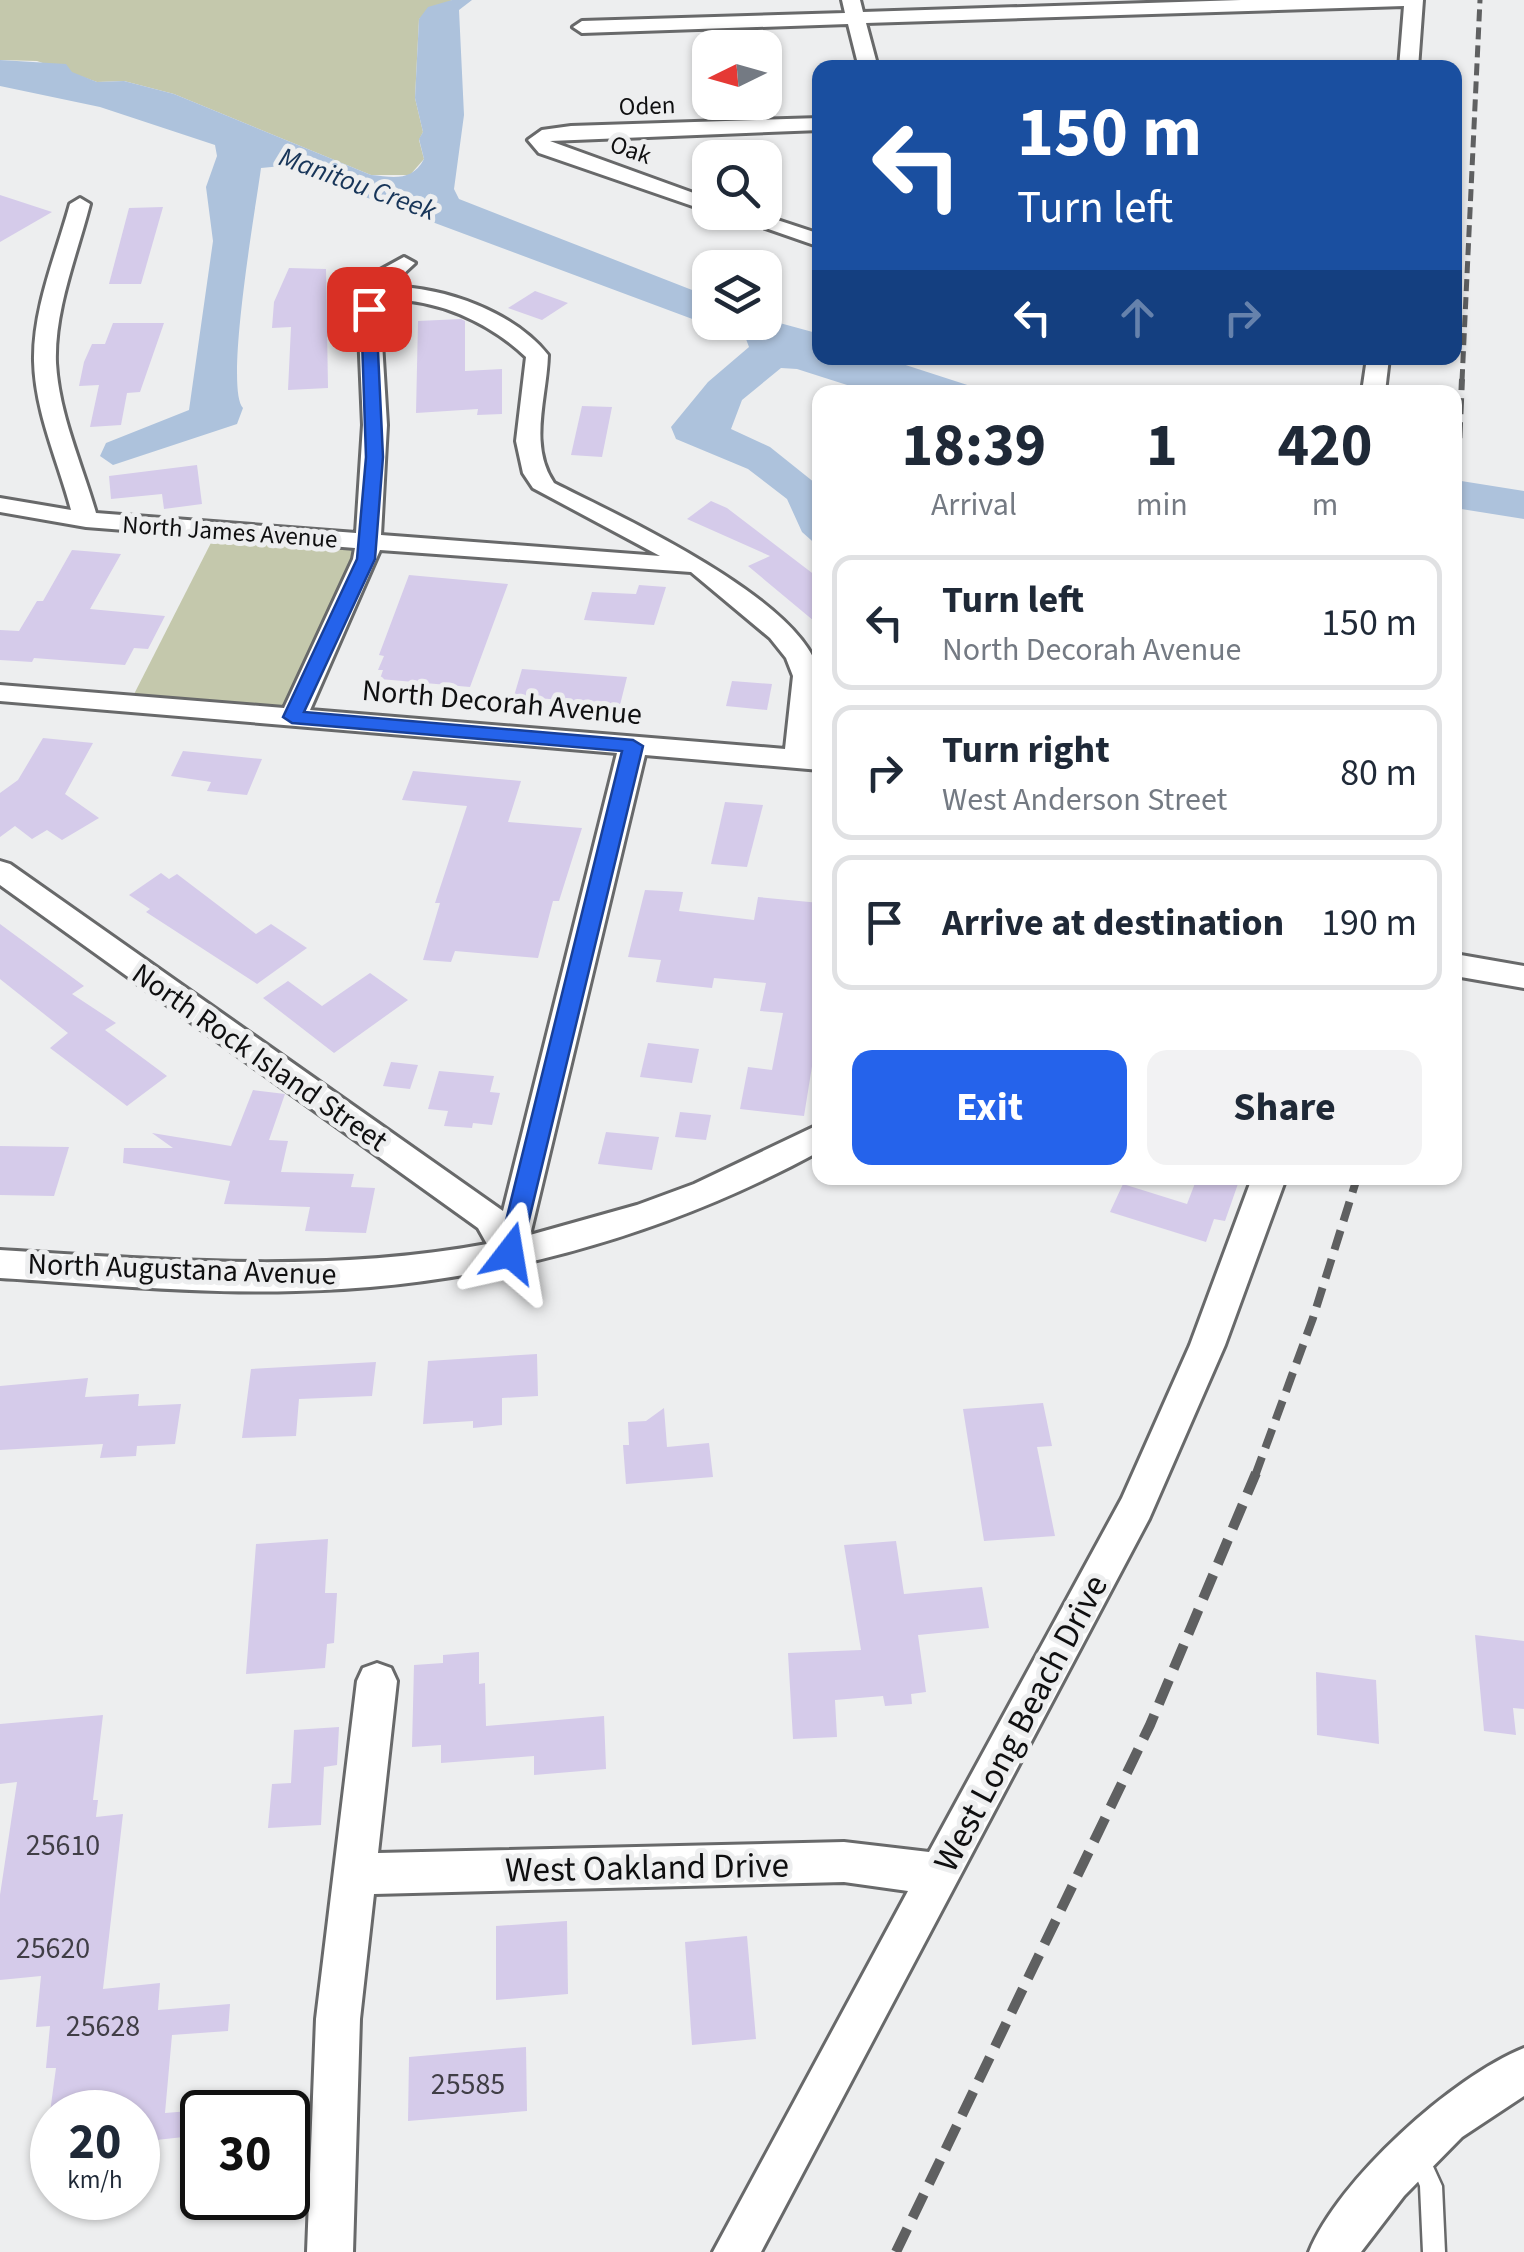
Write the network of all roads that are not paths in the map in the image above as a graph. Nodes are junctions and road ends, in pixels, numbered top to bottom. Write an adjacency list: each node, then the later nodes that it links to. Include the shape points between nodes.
1 (1411, 0): 2 (street); 5 (street)
2 (854, 9): 3 (street); 4 (street)
3 (582, 27)
4 (868, 60)
5 (1408, 60)
6 (812, 124): 7 (street, Oden, via 571,132)
7 (538, 140): 8 (street, Oak, via 546,149)
8 (692, 200)
9 (80, 204): 15 (street, via 45,361)
10 (782, 228): 11 (street)
11 (812, 238)
12 (404, 263): 13 (street, via 385,275)
13 (375, 294): 16 (street, via 367,323 375,425); 17 (street, via 426,297 522,338 537,355 526,454 532,473 545,488)
14 (0, 505): 15 (street, North James Avenue)
15 (86, 520): 16 (street, North James Avenue)
16 (368, 541): 17 (street, North James Avenue); 19 (street, via 366,559)
17 (700, 568): 21 (street, via 799,656 806,676)
18 (0, 693): 19 (street, North Decorah Avenue)
19 (292, 717): 20 (street, North Decorah Avenue)
20 (633, 746): 21 (street, North Decorah Avenue); 27 (street)
21 (809, 760)
22 (0, 870): 27 (street, North Rock Island Street, via 490,1219)
23 (1462, 965): 24 (street)
24 (1524, 977)
25 (812, 1141): 27 (street, North Augustana Avenue, via 760,1171 658,1212)
26 (1267, 1185): 31 (street, West Long Beach Drive, via 1191,1390 1136,1508)
27 (510, 1253): 28 (street, North Augustana Avenue, via 334,1276)
28 (0, 1264)
29 (377, 1681): 30 (street)
30 (354, 1874): 31 (street, West Oakland Drive, via 844,1862); 34 (street, via 338,2019)
31 (939, 1874): 35 (street, West Long Beach Drive)
32 (1524, 2070): 33 (street, via 1446,2121)
33 (1416, 2152): 36 (street); 37 (lane, via 1430,2186)
34 (330, 2252)
35 (736, 2252)
36 (1332, 2252)
37 (1434, 2252)

